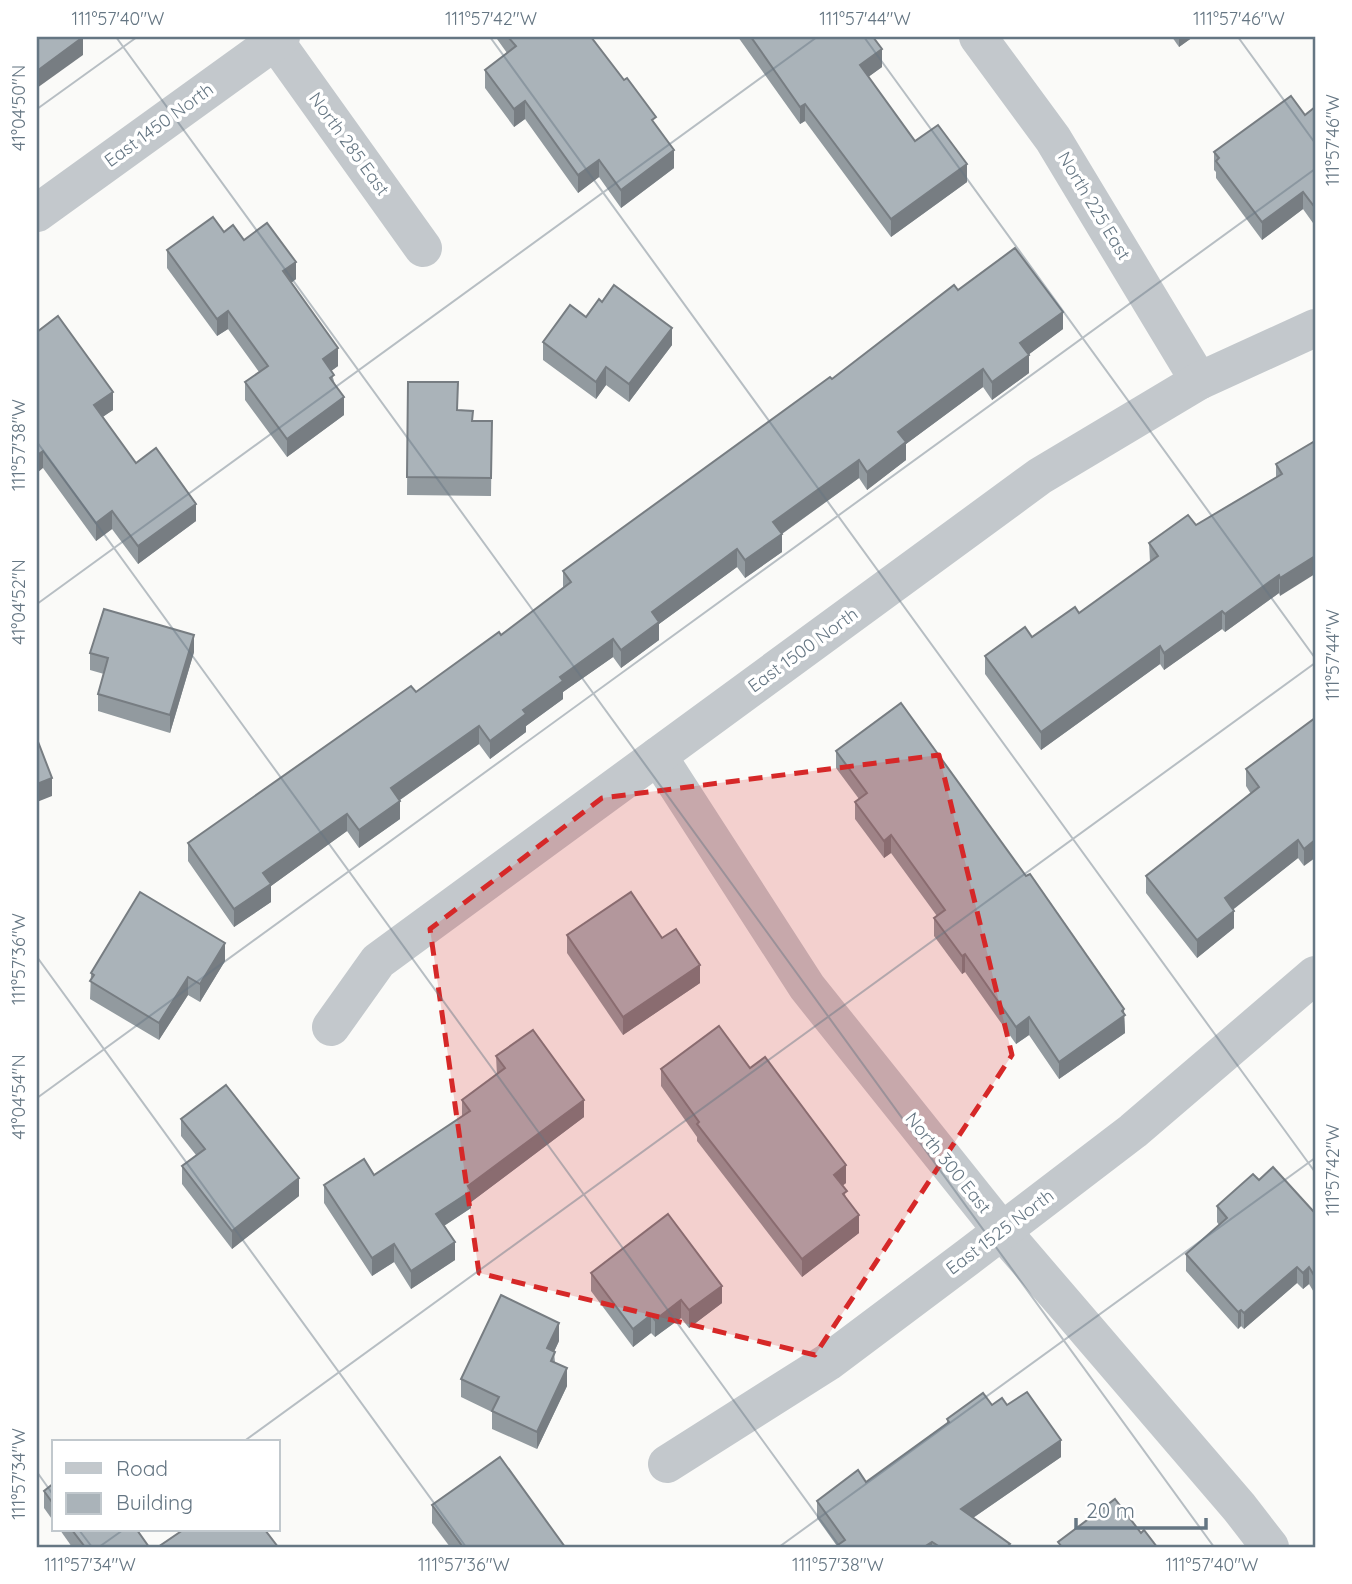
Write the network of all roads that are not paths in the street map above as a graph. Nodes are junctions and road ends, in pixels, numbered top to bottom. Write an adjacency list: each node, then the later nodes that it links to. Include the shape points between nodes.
1 (978, 37): 6 (street, North 225 East, via 1054,139)
2 (278, 39): 3 (street, East 1450 North); 4 (street, North 285 East)
3 (37, 213)
4 (423, 247)
5 (1315, 328): 6 (street, East 1500 North)
6 (1199, 381): 7 (street, East 1500 North, via 1040,476)
7 (658, 755): 9 (street, East 1500 North, via 378,961); 10 (street, North 300 East, via 807,987)
8 (1315, 975): 10 (street, East 1525 North, via 1133,1131)
9 (331, 1027)
10 (1002, 1231): 11 (street, East 1525 North, via 828,1362); 12 (street, North 300 East)
11 (667, 1464)
12 (1270, 1547)

